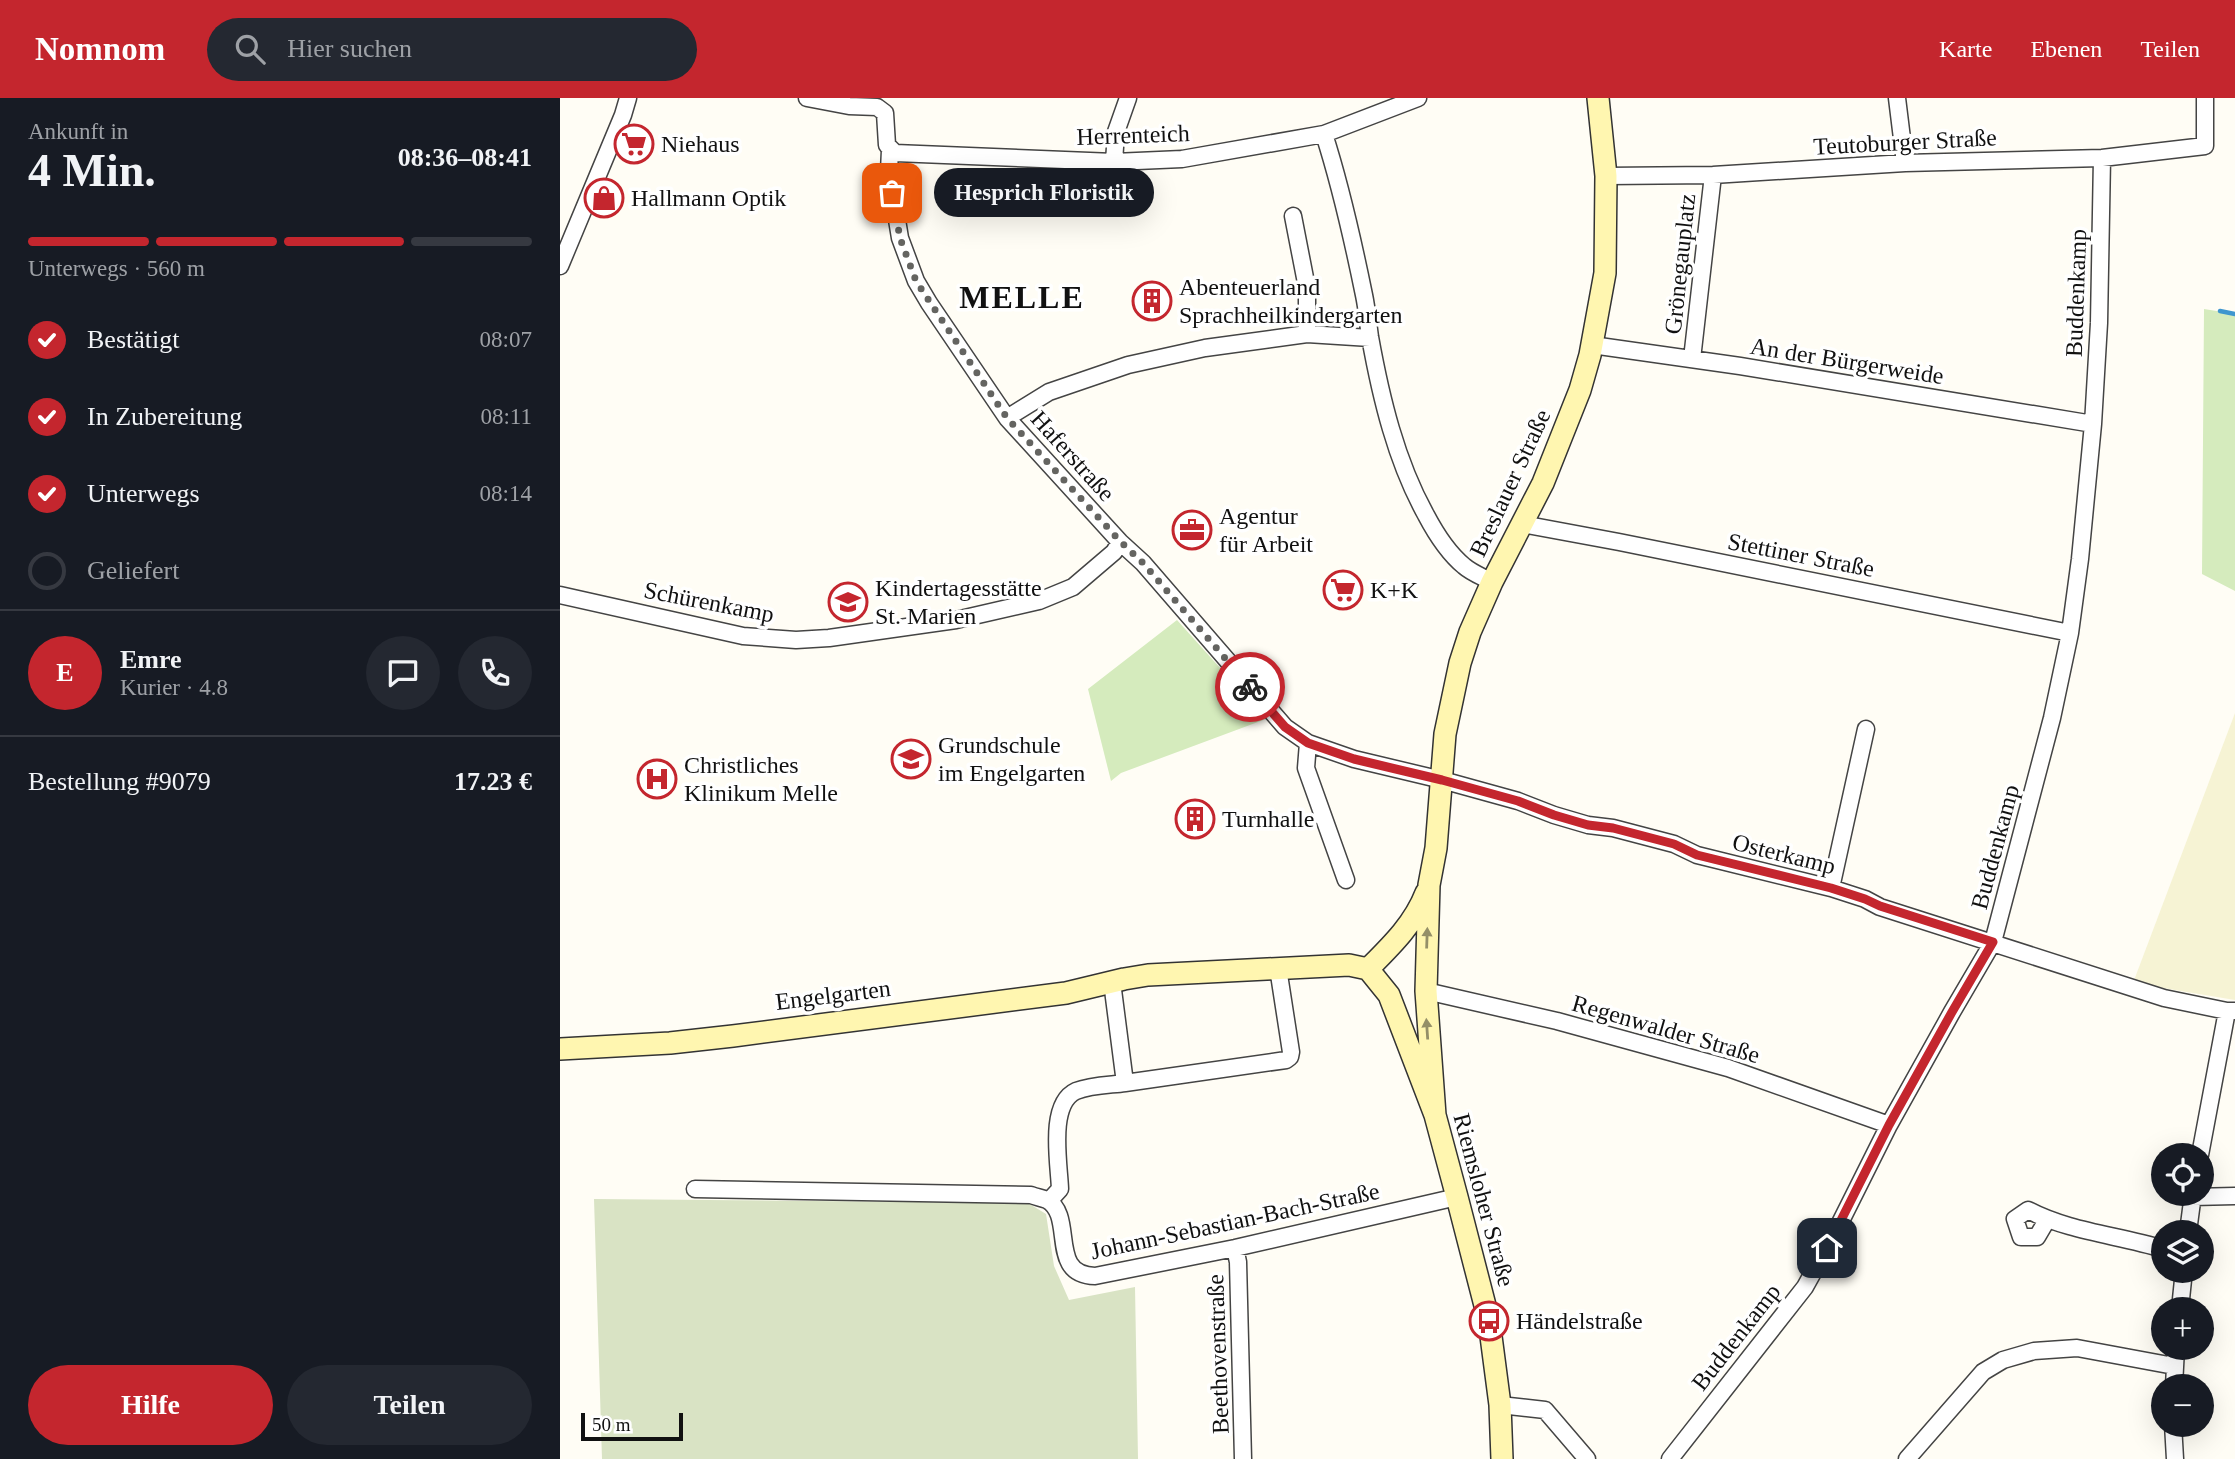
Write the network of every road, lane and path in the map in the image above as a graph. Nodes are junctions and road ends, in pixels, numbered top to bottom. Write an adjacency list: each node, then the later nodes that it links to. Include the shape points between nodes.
1 (628, 98): 17 (street)
2 (807, 98): 8 (street, via 834,104)
3 (1128, 98): 12 (street, via 1116,132)
4 (1418, 98): 9 (street, Herrenteich)
5 (1598, 98): 15 (street, Breslauer Straße)
6 (1897, 98): 13 (street)
7 (2205, 98): 11 (street, Teutoburger Straße, via 2205,146)
8 (877, 102): 10 (street, via 885,113)
9 (1324, 134): 12 (street, Herrenteich, via 1182,159); 19 (street, via 1349,225)
10 (890, 150): 12 (street, Herrenteich); 22 (street, Haferstraße, via 900,238 916,281)
11 (2102, 158): 13 (street, Teutoburger Straße); 23 (street, Buddenkamp)
12 (1114, 162)
13 (1905, 163): 14 (street, Teutoburger Straße)
14 (1713, 175): 15 (street, Teutoburger Straße); 21 (street, Grönegauplatz)
15 (1606, 176): 20 (street, Breslauer Straße, via 1605,273)
16 (1293, 216): 18 (street, via 1307,288)
17 (560, 266)
18 (1307, 334): 19 (street); 22 (street, via 1205,348 1128,365 1049,391)
19 (1370, 338): 26 (street, via 1393,438 1414,493 1446,549 1465,568)
20 (1592, 345): 21 (street, An der Bürgerweide); 24 (street, Breslauer Straße, via 1572,413)
21 (1692, 359): 23 (street, An der Bürgerweide)
22 (1007, 418): 25 (street, Haferstraße)
23 (2093, 424): 28 (street, Buddenkamp)
24 (1522, 524): 26 (street, Breslauer Straße); 28 (street, Stettiner Straße)
25 (1120, 541): 27 (street, Schürenkamp, via 1114,552 1073,587 1039,601 927,625 829,638 743,636); 30 (street, Haferstraße, via 1285,727)
26 (1492, 582): 31 (street, Breslauer Straße, via 1460,663 1445,734)
27 (560, 595)
28 (2070, 633): 35 (street, Buddenkamp)
29 (1867, 729): 34 (street)
30 (1308, 743): 31 (street, Haferstraße); 32 (street, via 1306,768)
31 (1442, 780): 33 (street, Breslauer Straße); 34 (street, Osterkamp, via 1577,822)
32 (1346, 880)
33 (1429, 885): 37 (street, Breslauer Straße, via 1402,934); 39 (street, Breslauer Straße, one-way to 33)
34 (1831, 888): 35 (street, Osterkamp)
35 (1993, 942): 40 (street, Osterkamp, via 2164,998); 44 (street, Buddenkamp)
36 (1279, 968): 37 (street, Engelgarten, via 1349,965); 38 (street, Engelgarten, via 1148,975); 42 (street, via 1292,1052 1286,1060)
37 (1368, 969): 43 (street, Riemsloher Straße, via 1389,995)
38 (1112, 982): 41 (street, Engelgarten, via 1066,993 733,1036); 42 (street)
39 (1426, 991): 43 (street, Breslauer Straße, one-way to 39); 44 (street, Regenwalder Straße, via 1728,1068)
40 (2231, 1011): 45 (street)
41 (560, 1049)
42 (1125, 1083): 50 (street, via 1089,1087 1074,1092 1063,1103 1057,1121 1060,1189)
43 (1434, 1115): 49 (street, Riemsloher Straße)
44 (1889, 1125): 62 (street, Buddenkamp, via 1805,1287)
45 (2203, 1143)
46 (695, 1189): 50 (street, via 1031,1195)
47 (2214, 1196): 48 (street)
48 (2235, 1196)
49 (1457, 1197): 53 (street, Johann-Sebastian-Bach-Straße); 57 (street, Riemsloher Straße, via 1489,1321)
50 (1049, 1201): 53 (street, Johann-Sebastian-Bach-Straße, via 1057,1212 1070,1268 1081,1276)
51 (2047, 1220): 52 (street)
52 (2151, 1247)
53 (1235, 1248): 59 (street, Beethovenstraße)
54 (2175, 1360): 55 (street)
55 (2174, 1366): 56 (street); 63 (street, via 2077,1348 2034,1351 2003,1360 1983,1372)
56 (2174, 1374)
57 (1500, 1405): 60 (street, Riemsloher Straße); 61 (street, via 1545,1410)
58 (2174, 1437): 64 (street)
59 (1243, 1459)
60 (1502, 1459)
61 (1587, 1459)
62 (1670, 1459)
63 (1907, 1459)
64 (2175, 1459)

